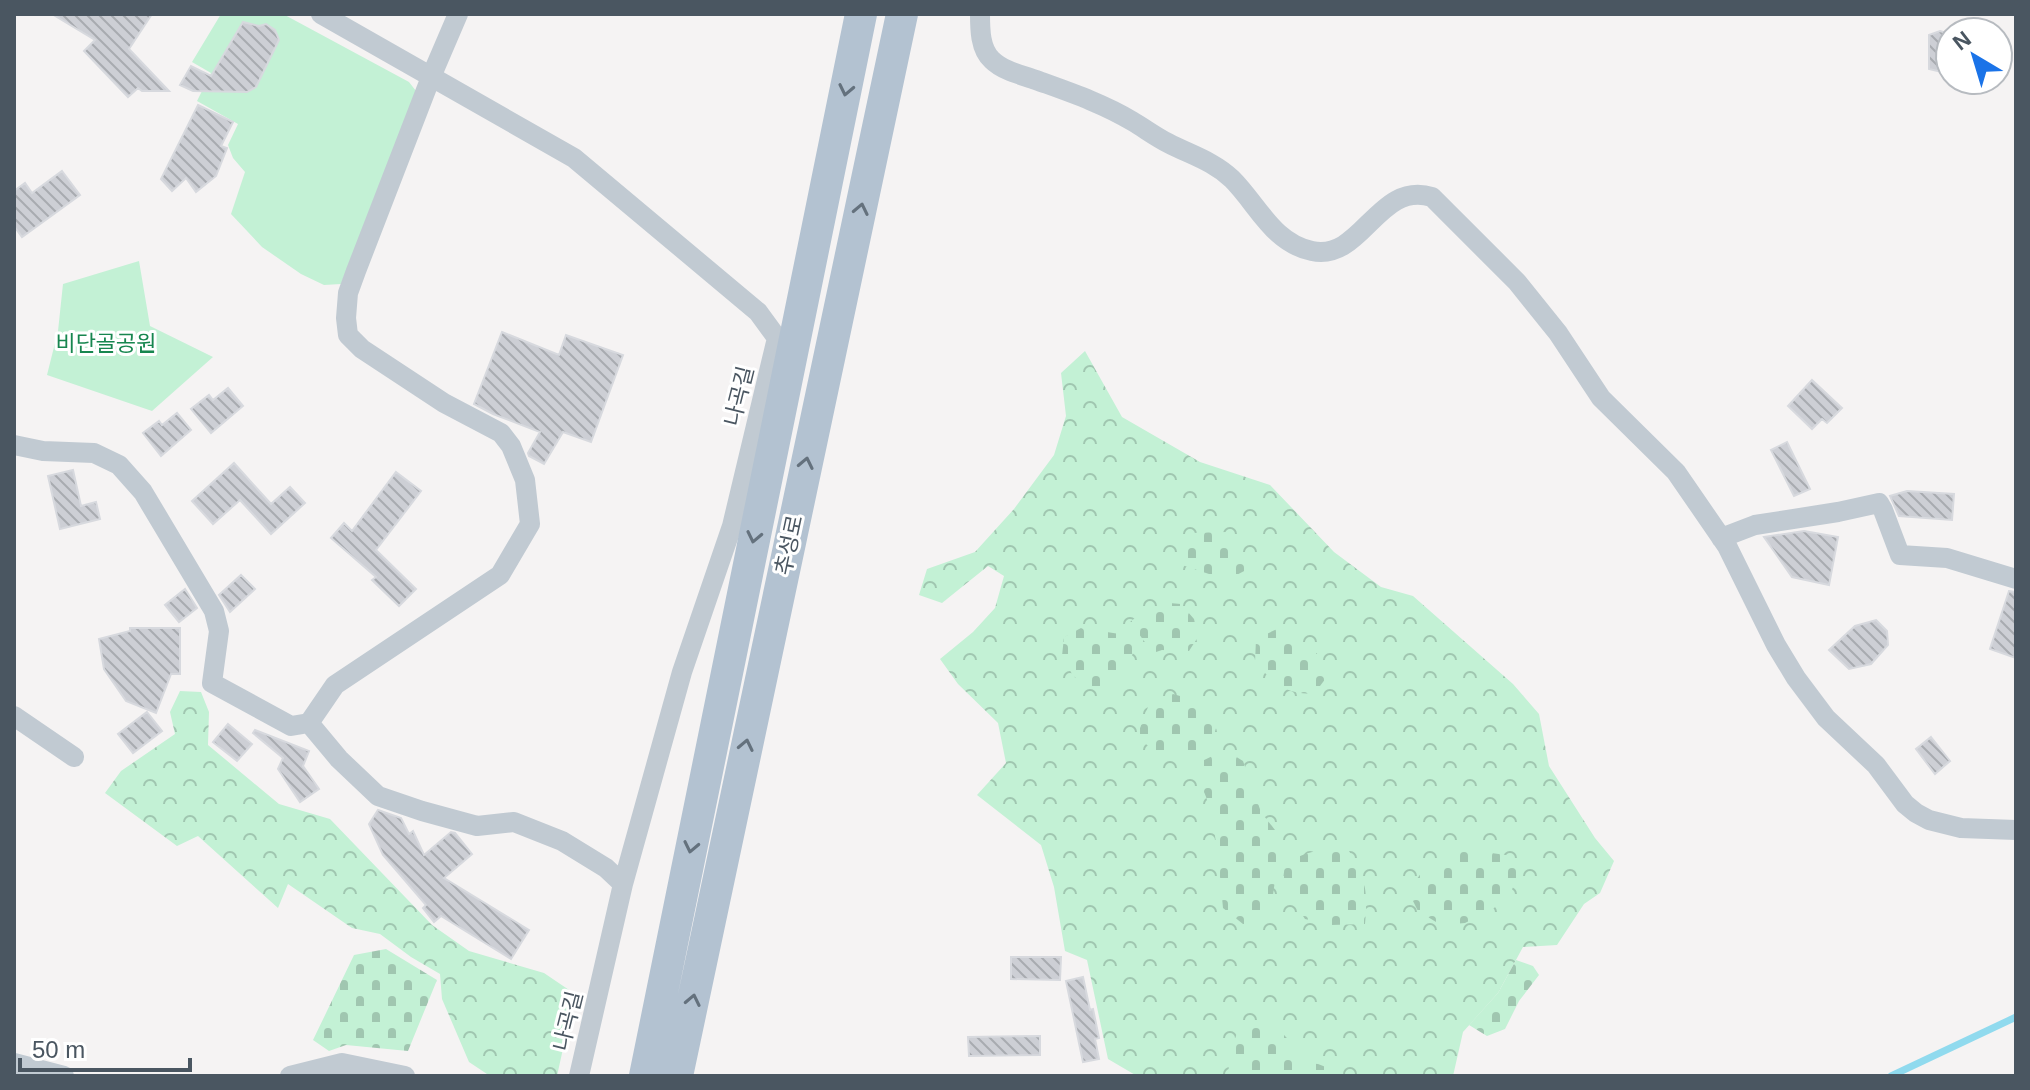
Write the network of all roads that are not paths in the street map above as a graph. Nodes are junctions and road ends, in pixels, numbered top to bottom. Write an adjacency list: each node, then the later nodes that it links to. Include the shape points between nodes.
1 (321, 14): 6 (street, 나곡길)
2 (458, 14): 6 (street)
3 (861, 14): 20 (main road, 추성로, one-way to 20)
4 (902, 14): 21 (main road, 추성로, one-way to 4)
5 (980, 14): 8 (street, via 982,41 991,60 1110,109 1209,161 1232,179 1282,238 1295,245 1310,251 1335,249 1354,239 1392,203 1407,196 1432,197 1517,282 1601,398 1676,472)
6 (431, 77): 11 (street, via 348,293 348,335 444,403 501,433 525,480 530,524 500,575 335,685); 14 (street, 나곡길, via 574,158 758,312 777,338 732,526 682,672)
7 (14, 445): 11 (street, via 94,453 119,465 143,492 214,611 219,631 212,683 291,726)
8 (1721, 538): 9 (street, via 1755,525 1879,503 1900,555 1947,558); 13 (street, via 1776,645 1811,699 1876,765 1905,804 1945,825)
9 (2016, 579)
10 (14, 716): 12 (street)
11 (309, 723): 14 (street, via 378,796 477,826 514,822 562,841)
12 (74, 757)
13 (2016, 830)
14 (623, 884): 19 (street, 나곡길)
15 (14, 1063): 16 (street)
16 (64, 1076)
17 (290, 1076): 18 (street, via 342,1063)
18 (405, 1076)
19 (579, 1076)
20 (645, 1076)
21 (677, 1076)

